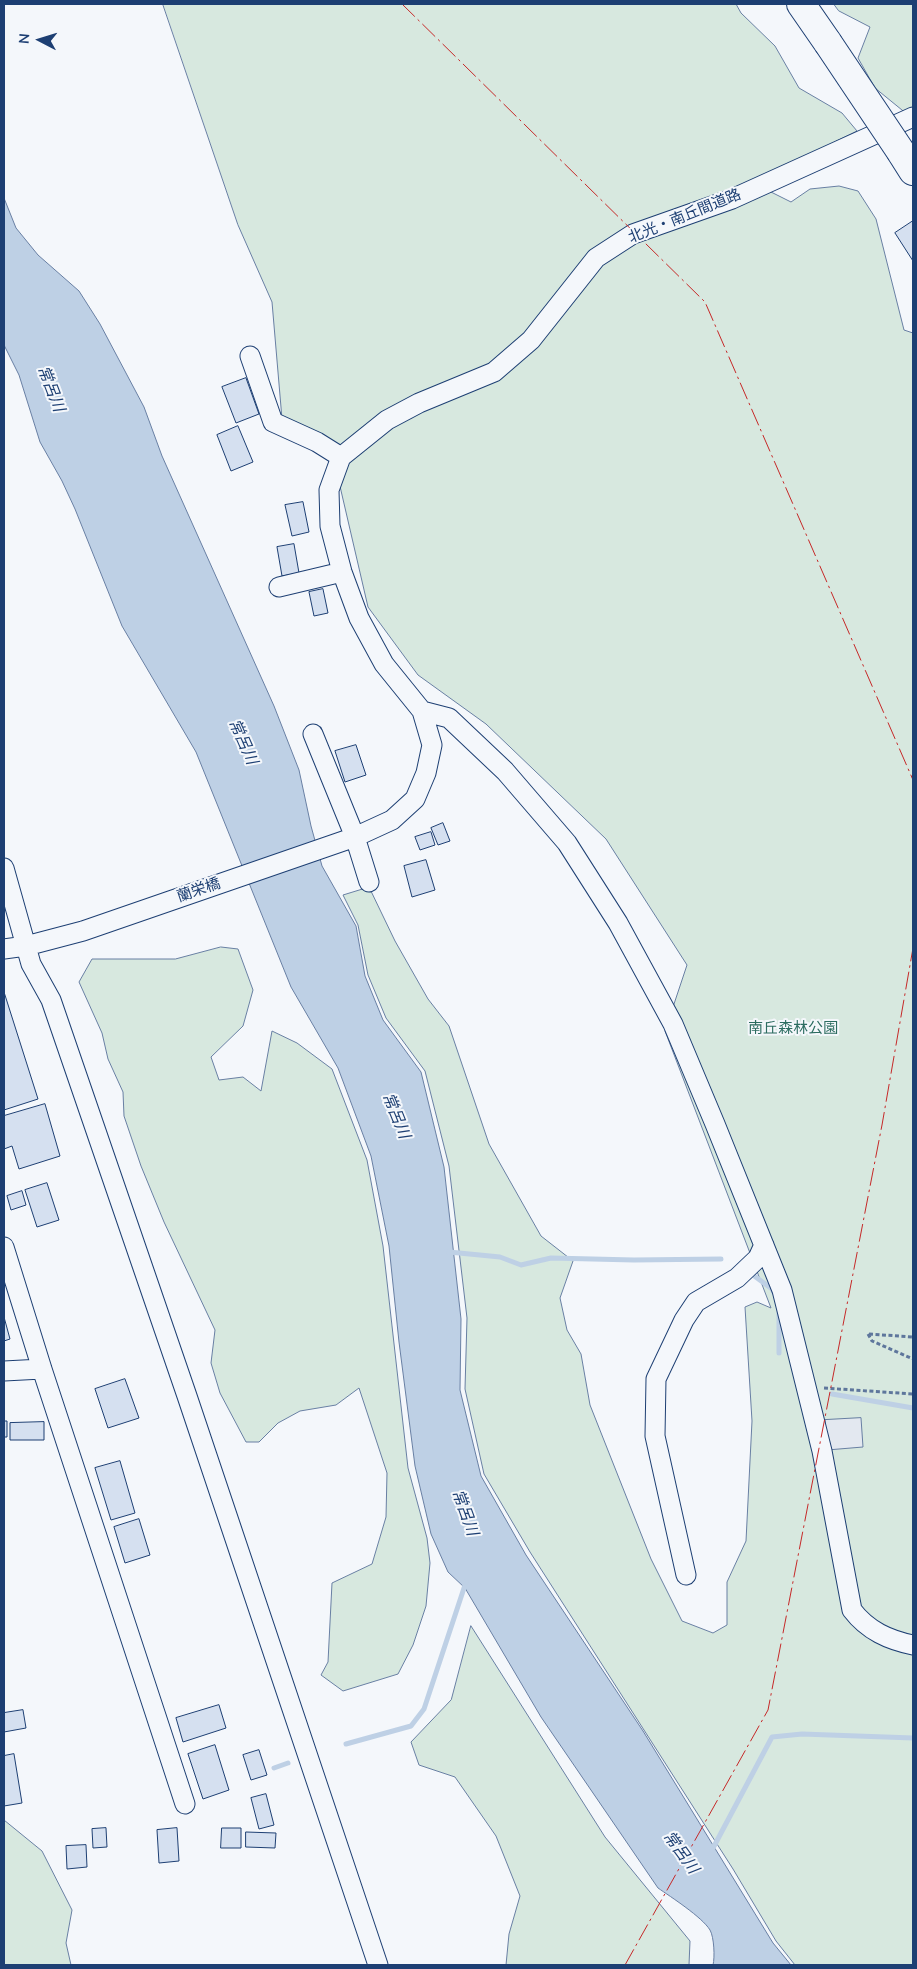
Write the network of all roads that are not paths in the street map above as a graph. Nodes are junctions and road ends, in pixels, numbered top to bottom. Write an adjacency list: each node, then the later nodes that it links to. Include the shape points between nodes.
1 (801, 4): 3 (highway, bridge)
2 (913, 117): 5 (street, 北光・南丘間道路, via 732,199 633,234 596,258 531,340 494,372 387,420)
3 (907, 162)
4 (250, 356): 5 (street, via 273,422 317,442)
5 (341, 458): 6 (street, via 329,490 330,526)
6 (342, 572): 7 (street); 8 (street, via 359,618 384,664)
7 (279, 587)
8 (422, 711): 10 (street, 蘭栄橋, via 432,745 426,773 415,799 392,820); 15 (street, via 449,718 505,771 567,842 618,923 672,1024)
9 (313, 734): 10 (street)
10 (350, 839): 12 (street); 13 (street, 蘭栄橋, via 83,931)
11 (4, 868): 13 (street)
12 (369, 882)
13 (26, 946): 14 (street, 蘭栄橋); 22 (street, via 51,1000)
14 (4, 949)
15 (764, 1245): 19 (street, via 758,1258 737,1278 696,1302 656,1379 656,1436); 20 (street, via 782,1290 822,1451 852,1610 870,1629)
16 (4, 1247): 17 (street)
17 (42, 1369): 18 (street); 21 (street)
18 (4, 1371)
19 (686, 1575)
20 (913, 1645)
21 (185, 1804)
22 (378, 1965)

